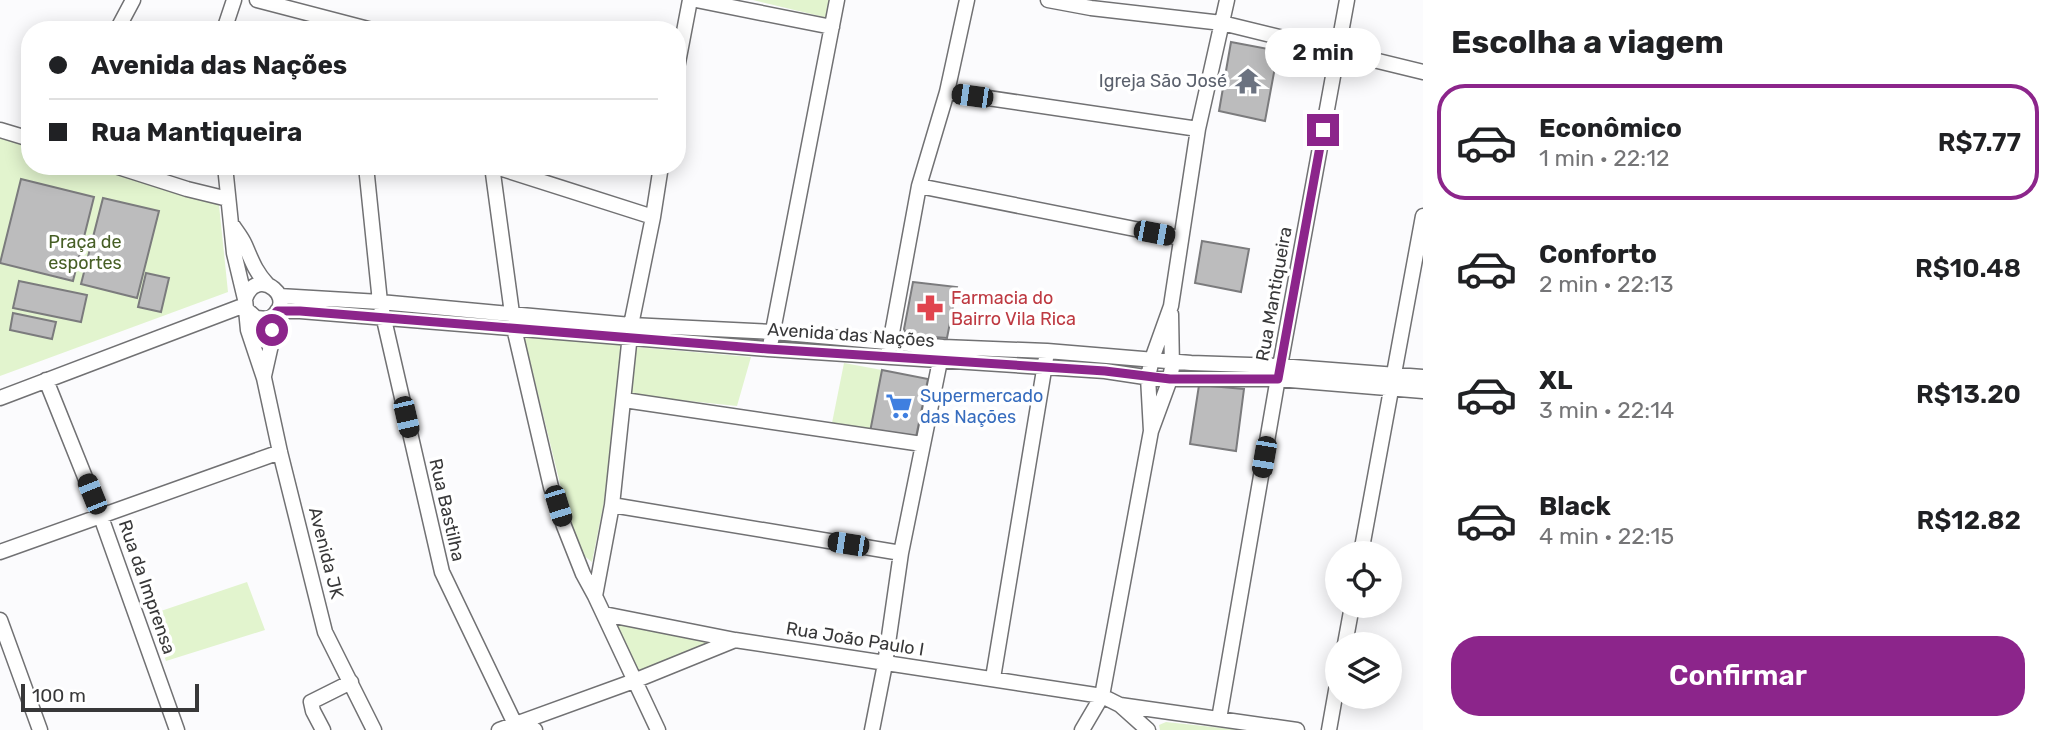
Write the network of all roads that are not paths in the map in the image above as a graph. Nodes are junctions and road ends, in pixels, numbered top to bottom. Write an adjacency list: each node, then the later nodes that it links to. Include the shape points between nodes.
1 (133, 0): 12 (street)
2 (233, 0): 13 (street)
3 (257, 0): 14 (street)
4 (690, 0): 15 (street)
5 (696, 0): 17 (street)
6 (837, 0): 17 (street)
7 (967, 0): 20 (street)
8 (1048, 0): 11 (street)
9 (1227, 0): 16 (street)
10 (1347, 0): 18 (street, Rua Mantiqueira)
11 (1092, 4): 16 (street)
12 (122, 21)
13 (226, 21)
14 (330, 21)
15 (686, 21)
16 (1222, 23): 18 (street); 21 (street)
17 (832, 27): 45 (street)
18 (1337, 51): 19 (street); 53 (street, Rua Mantiqueira)
19 (1423, 72)
20 (947, 92): 21 (street); 30 (street)
21 (1198, 129): 35 (street)
22 (0, 130): 23 (street)
23 (21, 136)
24 (143, 175): 31 (street)
25 (226, 175): 31 (street, Avenida JK)
26 (367, 175): 38 (street, Rua Bastilha)
27 (493, 175): 43 (street)
28 (520, 175): 33 (street)
29 (660, 175): 33 (street)
30 (919, 186): 35 (street); 47 (street)
31 (228, 200): 34 (street, Avenida JK)
32 (1423, 216): 59 (street)
33 (653, 217): 44 (street)
34 (232, 225): 36 (street, Avenida JK); 39 (street, Avenida JK)
35 (1180, 238): 40 (street)
36 (267, 284): 37 (street); 39 (street, via 250,289)
37 (279, 296): 38 (street, Avenida das Nações); 41 (street)
38 (380, 302): 42 (street, Rua Bastilha); 43 (street, Avenida das Nações)
39 (246, 305): 41 (street, via 256,318 268,319); 56 (street, Avenida JK, via 250,338); 58 (street)
40 (1171, 306): 50 (street); 51 (street)
41 (275, 313): 42 (street, Avenida das Nações); 56 (street, Avenida JK)
42 (383, 318): 43 (street, Avenida das Nações); 83 (street, Rua Bastilha, via 442,572)
43 (513, 321): 44 (street, Avenida das Nações); 71 (street, via 551,487)
44 (630, 331): 45 (street, Avenida das Nações); 46 (street, Avenida das Nações); 62 (street)
45 (774, 332): 46 (street); 47 (street, Avenida das Nações)
46 (768, 349): 47 (street, Avenida das Nações)
47 (888, 350): 49 (street, Avenida das Nações)
48 (1047, 351): 49 (street, Avenida das Nações); 50 (street, Avenida das Nações); 52 (street)
49 (941, 354): 52 (street, Avenida das Nações); 64 (street)
50 (1152, 359): 51 (street, Avenida das Nações); 54 (street)
51 (1173, 360): 53 (street, Avenida das Nações); 57 (street)
52 (1044, 366): 54 (street, Avenida das Nações); 76 (street)
53 (1279, 372): 57 (street, Avenida das Nações); 59 (street, Avenida das Nações); 82 (street, Rua Mantiqueira)
54 (1148, 377): 57 (street, Avenida das Nações); 63 (street)
55 (1423, 377): 59 (street, Avenida das Nações)
56 (264, 378): 65 (street, Avenida JK)
57 (1170, 379): 63 (street)
58 (46, 380): 61 (street); 67 (street, Rua da Imprensa)
59 (1392, 382): 60 (street, Avenida das Nações); 68 (street)
60 (1423, 391)
61 (0, 398)
62 (624, 400): 64 (street); 66 (street)
63 (1151, 431): 79 (street)
64 (922, 444): 70 (street)
65 (280, 452): 67 (street); 78 (street, Avenida JK, via 326,632)
66 (612, 505): 70 (street); 71 (street)
67 (101, 517): 69 (street); 85 (street, Rua da Imprensa)
68 (1363, 541)
69 (0, 552)
70 (901, 553): 75 (street)
71 (595, 596): 72 (street)
72 (604, 614): 74 (street, Rua João Paulo I); 77 (street)
73 (0, 620): 84 (street)
74 (735, 640): 75 (street, Rua João Paulo I); 77 (street)
75 (885, 664): 76 (street, Rua João Paulo I); 91 (street)
76 (993, 678): 79 (street, Rua João Paulo I)
77 (634, 681): 83 (street); 90 (street)
78 (351, 682): 86 (street, via 311,702); 87 (street, Avenida JK)
79 (1102, 696): 80 (street, Rua João Paulo I); 92 (street)
80 (1120, 705): 82 (street); 93 (street)
81 (1333, 709): 95 (street)
82 (1219, 719): 94 (street)
83 (515, 724): 88 (street); 89 (street)
84 (40, 730)
85 (177, 730)
86 (323, 730)
87 (374, 730)
88 (499, 730)
89 (535, 730)
90 (658, 730)
91 (872, 730)
92 (1082, 730)
93 (1148, 730)
94 (1297, 730)
95 (1329, 730)

